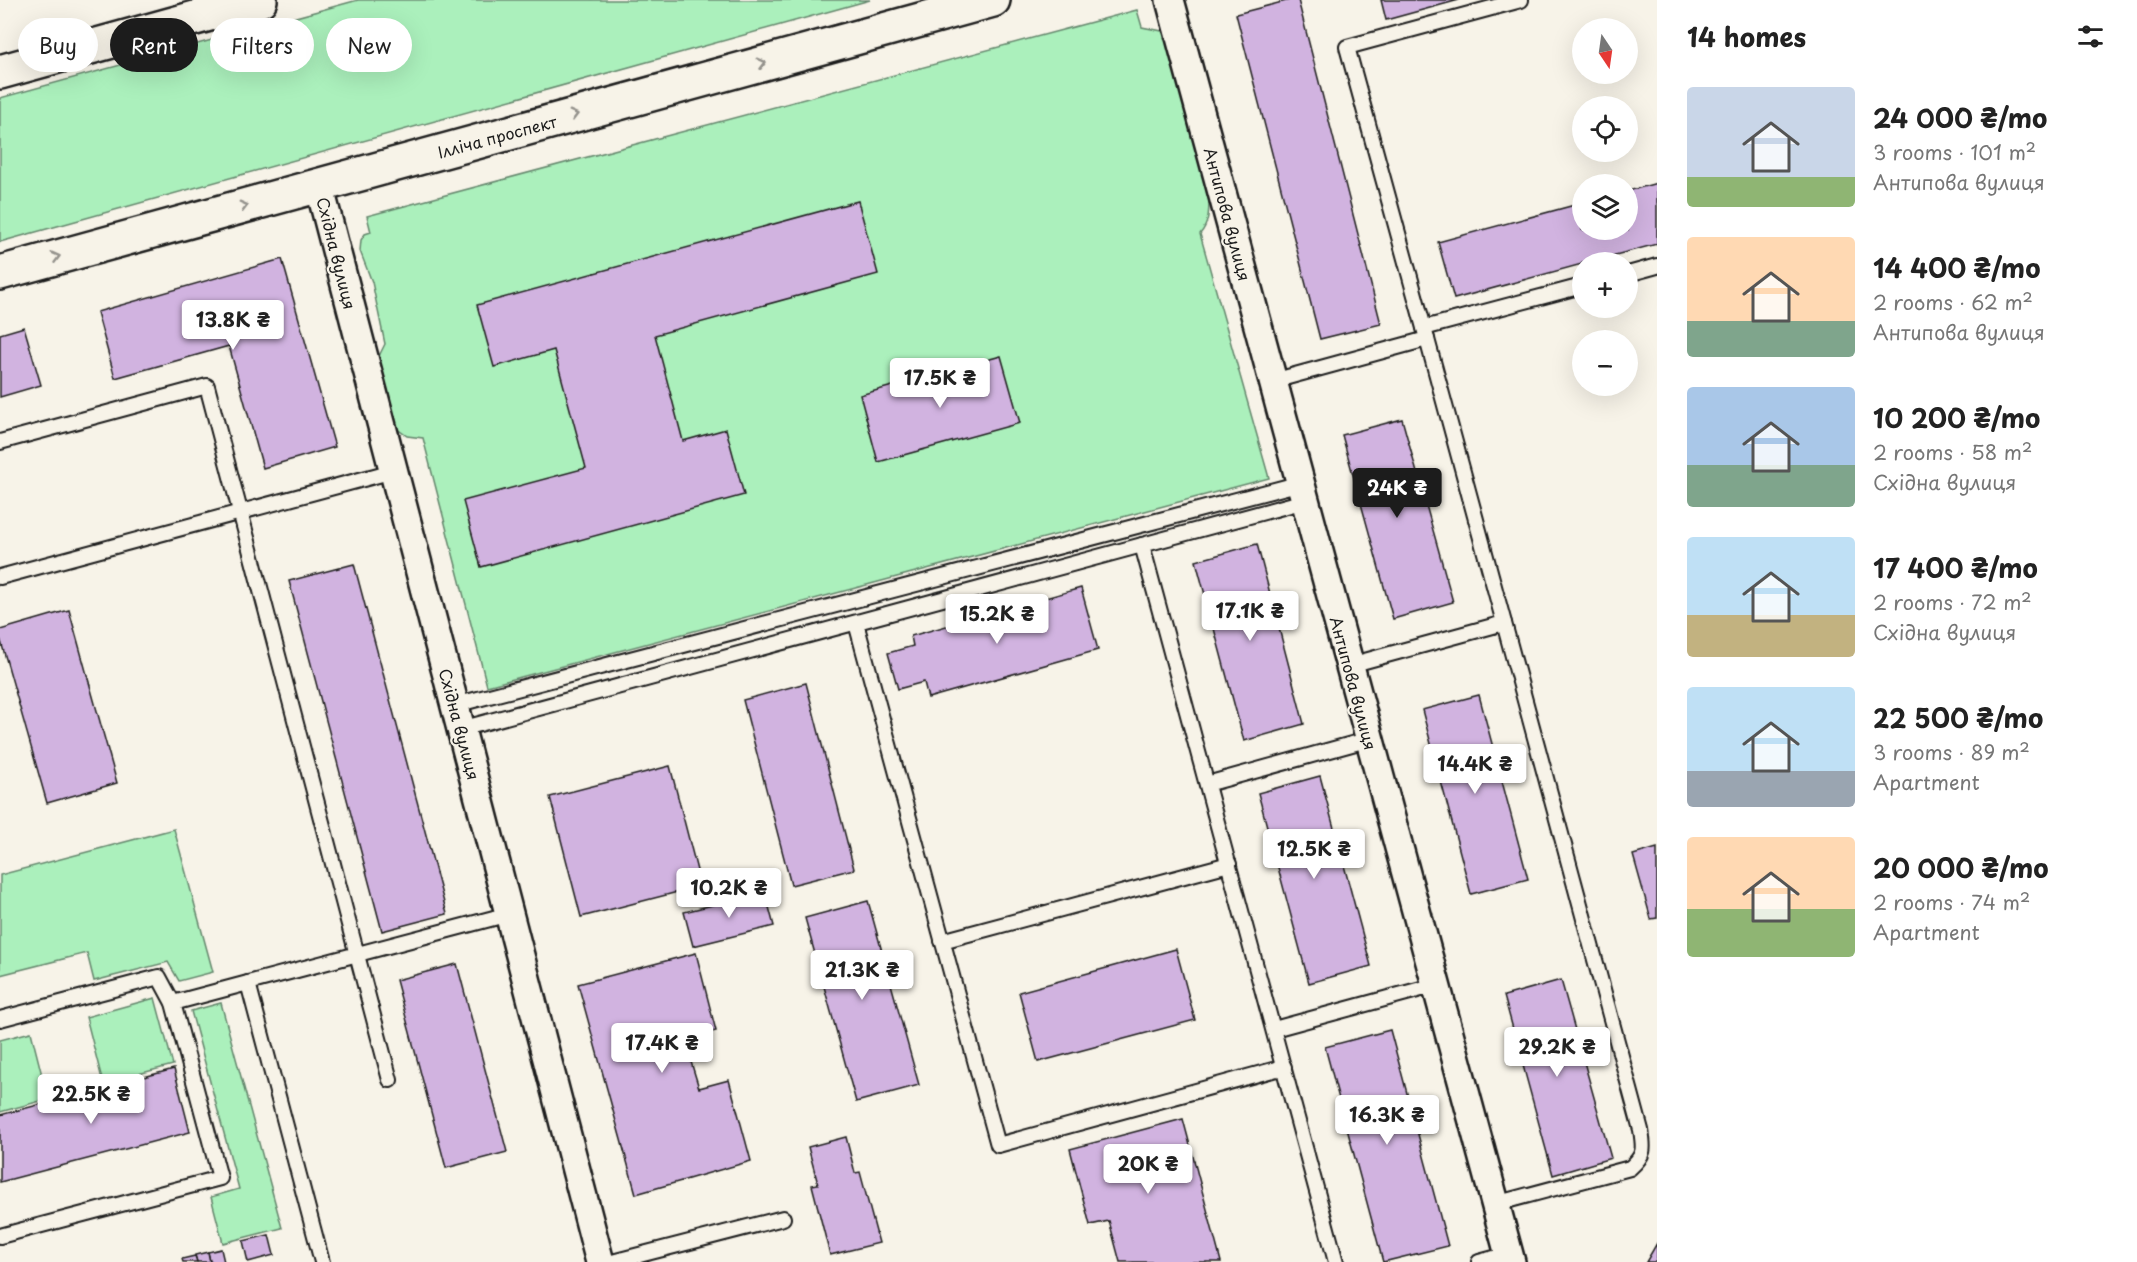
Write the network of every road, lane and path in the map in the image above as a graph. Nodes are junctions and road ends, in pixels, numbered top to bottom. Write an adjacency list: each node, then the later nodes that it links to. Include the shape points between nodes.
1 (260, 0): 5 (main road)
2 (993, 0): 6 (main road, Ілліча проспект, one-way to 2)
3 (1170, 0): 12 (street, Антипова вулиця)
4 (1521, 0): 11 (lane, via 1347,47)
5 (0, 72)
6 (319, 185): 9 (main road, Ілліча проспект, one-way to 6); 14 (street, Східна вулиця)
7 (1657, 266): 8 (lane)
8 (1638, 271)
9 (0, 273)
10 (1572, 289): 11 (lane)
11 (1426, 334): 12 (lane); 20 (lane)
12 (1273, 381): 15 (street, Антипова вулиця)
13 (0, 442): 16 (lane, via 207,386)
14 (393, 471): 16 (lane); 22 (street, Східна вулиця)
15 (1303, 492): 17 (lane); 21 (street, Антипова вулиця); 22 (lane)
16 (241, 512): 18 (lane); 28 (lane)
17 (1142, 545): 19 (lane); 24 (lane)
18 (0, 577)
19 (856, 622): 22 (lane); 27 (lane)
20 (1504, 623): 21 (lane); 36 (lane, via 1643,1146 1641,1158 1630,1168)
21 (1350, 665): 23 (street, Антипова вулиця)
22 (458, 717): 26 (street, Східна вулиця)
23 (1370, 740): 24 (lane); 30 (street, Антипова вулиця)
24 (1207, 784): 25 (lane)
25 (1229, 864): 27 (lane); 33 (lane)
26 (509, 914): 28 (lane); 41 (street, Східна вулиця)
27 (942, 941): 34 (lane, via 998,1145)
28 (358, 954): 29 (lane); 35 (lane)
29 (248, 983): 31 (lane); 40 (lane)
30 (1436, 985): 33 (lane); 36 (street, Антипова вулиця)
31 (173, 1003): 32 (lane, via 159,977); 38 (lane, via 220,1178)
32 (0, 1019)
33 (1274, 1029): 34 (lane)
34 (1284, 1067): 43 (lane)
35 (390, 1080)
36 (1495, 1204): 39 (street, Антипова вулиця)
37 (783, 1218): 42 (lane)
38 (0, 1236)
39 (1510, 1258): 44 (lane)
40 (322, 1262)
41 (600, 1262)
42 (612, 1262)
43 (1336, 1262)
44 (1479, 1262)

